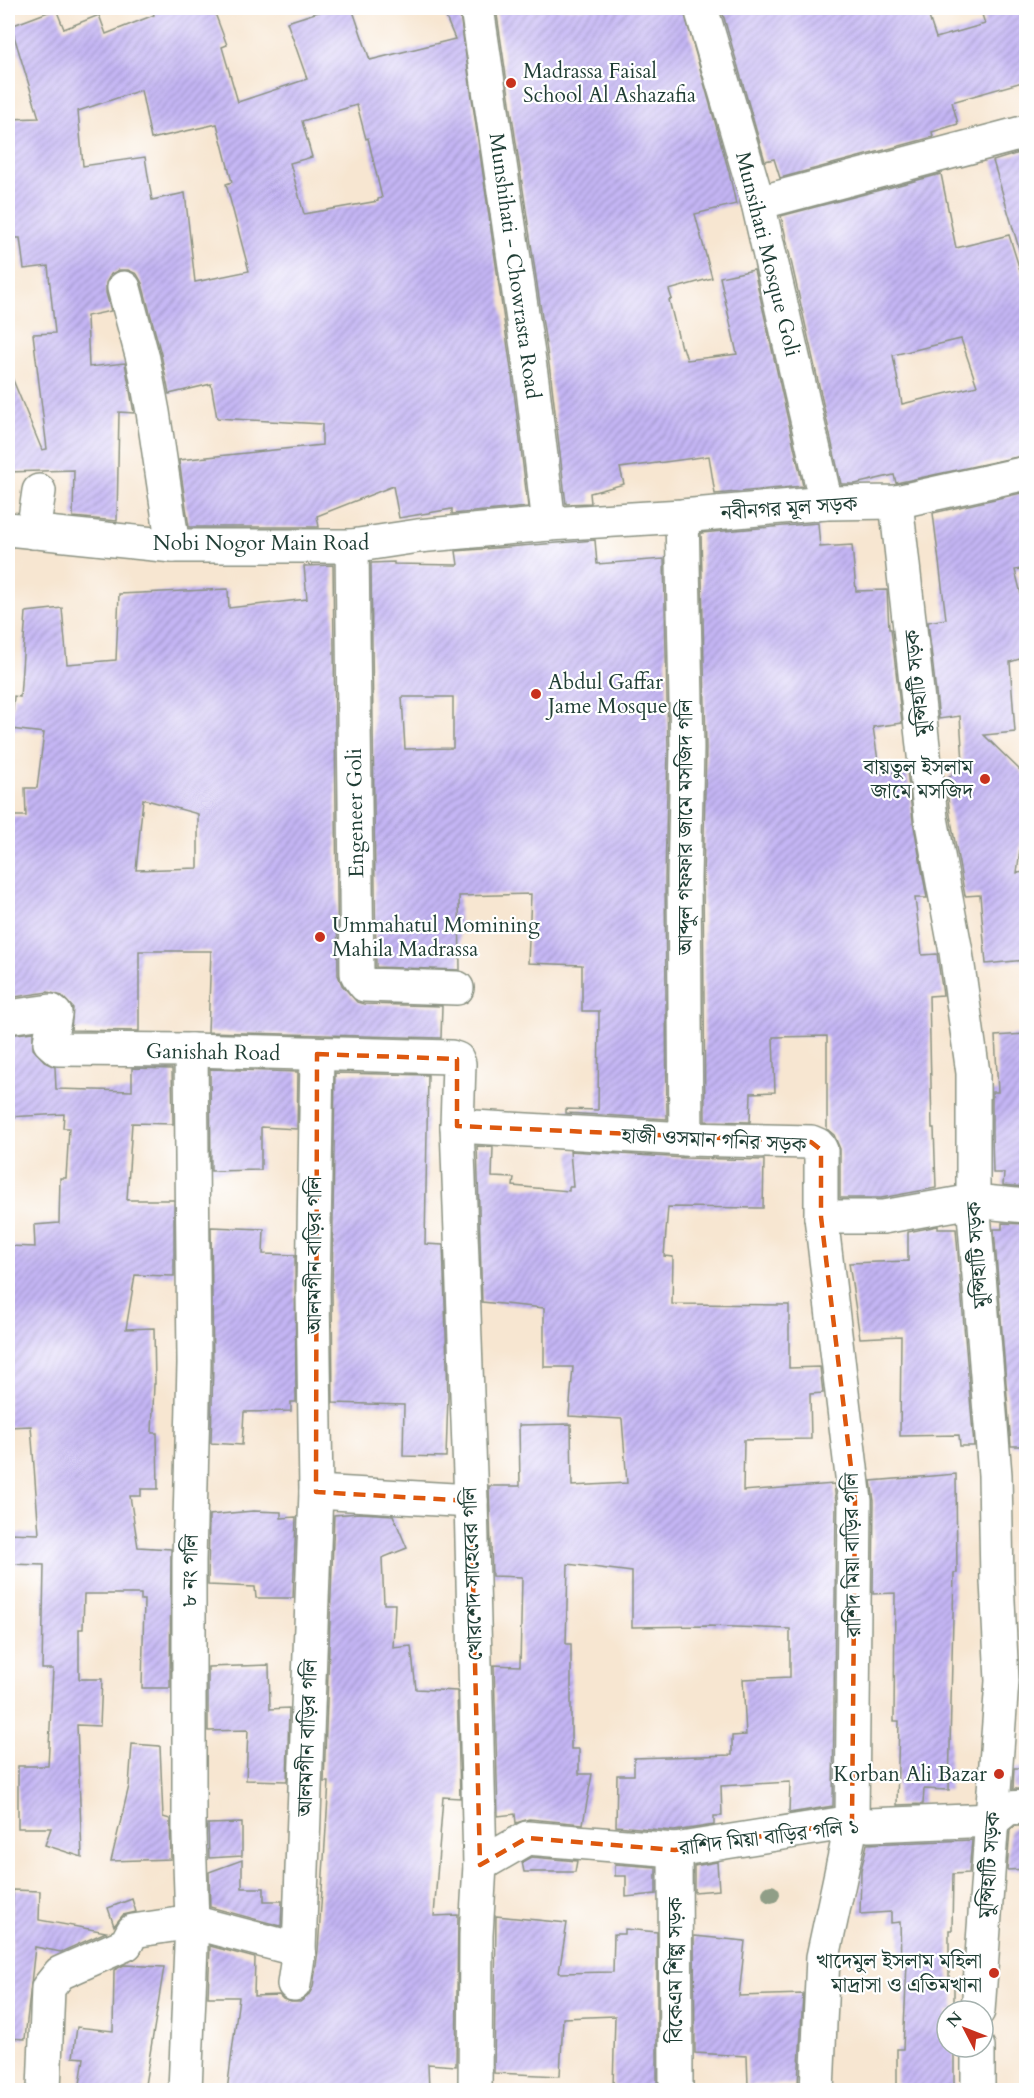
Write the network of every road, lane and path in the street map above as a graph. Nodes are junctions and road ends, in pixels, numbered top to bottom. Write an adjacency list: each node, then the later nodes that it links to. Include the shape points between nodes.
1 (477, 8): 11 (street, Munshihati - Chowrasta Road)
2 (701, 8): 4 (street, Munsihati Mosque Goli)
3 (1026, 132): 4 (street)
4 (758, 202): 9 (street, Munsihati Mosque Goli)
5 (124, 288): 13 (street, via 143,359)
6 (1026, 472): 8 (street, নবীনগর মূল সড়ক)
7 (39, 490): 12 (street)
8 (896, 502): 9 (street, নবীনগর মূল সড়ক); 22 (street, মুন্সিহাটি সড়ক, via 931,818 973,1073)
9 (826, 503): 10 (street, নবীনগর মূল সড়ক)
10 (682, 516): 11 (street, নবীনগর মূল সড়ক); 21 (street, আব্দুল গফফার জামে মসজিদ গলি, via 687,748)
11 (549, 524): 14 (street, Nobi Nogor Main Road)
12 (20, 531): 13 (street, Nobi Nogor Main Road)
13 (173, 546): 14 (street, Nobi Nogor Main Road)
14 (352, 546): 15 (street, Engeneer Goli, via 357,974 365,986)
15 (456, 988)
16 (8, 1017): 17 (street, Ganishah Road, via 51,1011 55,1014 50,1042 58,1049)
17 (191, 1050): 18 (street, Ganishah Road); 32 (street, ৮ নং গলি)
18 (317, 1054): 19 (street, Ganishah Road); 25 (street, আলমগীন বাড়ির গলি, via 313,1293)
19 (457, 1059): 20 (street, খোরশেদ সাহেবের গলি)
20 (457, 1126): 21 (street, হাজী ওসমান গনির সড়ক); 26 (street, খোরশেদ সাহেবের গলি)
21 (686, 1139): 24 (street, হাজী ওসমান গনির সড়ক, via 818,1145)
22 (972, 1201): 23 (street); 24 (street, via 883,1217); 28 (street, মুন্সিহাটি সড়ক, via 995,1475 1002,1681)
23 (1026, 1206)
24 (821, 1217): 29 (street, রাশিদ মিয়া বাড়ির গলি, via 855,1501)
25 (316, 1492): 26 (street); 33 (street, আলমগীন বাড়ির গলি)
26 (471, 1501): 31 (street, খোরশেদ সাহেবের গলি)
27 (1026, 1807): 28 (street, via 1008,1808)
28 (993, 1820): 29 (street, রাশিদ মিয়া বাড়ির গলি ১, via 869,1825); 35 (street, মুন্সিহাটি সড়ক)
29 (852, 1822): 30 (street, রাশিদ মিয়া বাড়ির গলি ১); 41 (street, রাশিদ মিয়া বাড়ির গলি, via 823,1957)
30 (675, 1850): 31 (street, রাশিদ মিয়া বাড়ির গলি ১, via 527,1838); 40 (street, বিকেএম শিল্প সড়ক)
31 (480, 1865): 39 (street, খোরশেদ সাহেবের গলি)
32 (192, 1922): 33 (street); 37 (street, via 133,1931 126,1944 60,1973 53,1980 48,1988); 38 (street, ৮ নং গলি)
33 (299, 1950): 34 (street, আলমগীন বাড়ির গলি)
34 (294, 1984)
35 (979, 1999)
36 (978, 2059): 42 (street)
37 (44, 2091)
38 (185, 2091)
39 (475, 2091)
40 (676, 2091)
41 (817, 2091)
42 (978, 2091)

